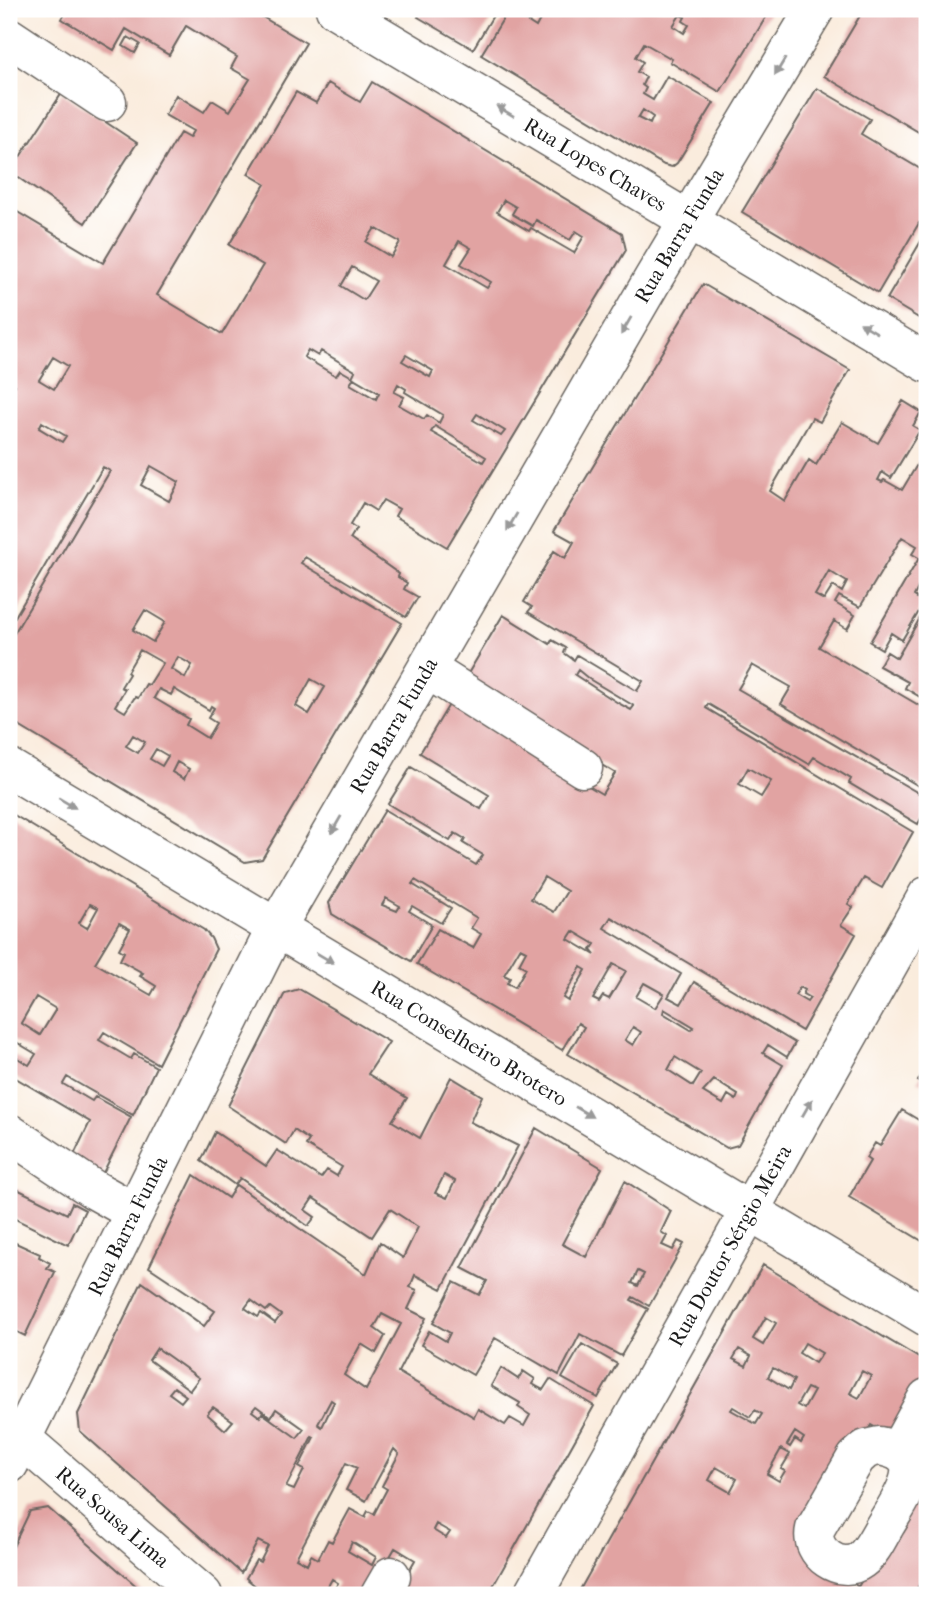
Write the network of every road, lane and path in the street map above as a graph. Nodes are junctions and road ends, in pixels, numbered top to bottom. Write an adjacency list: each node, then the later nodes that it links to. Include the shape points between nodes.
1 (17, 9): 4 (street)
2 (335, 9): 7 (street, Rua Lopes Chaves, one-way to 2)
3 (815, 9): 7 (street, Rua Barra Funda, one-way to 7)
4 (9, 22)
5 (9, 37): 6 (street)
6 (107, 102)
7 (688, 220): 8 (street, Rua Lopes Chaves, one-way to 7); 9 (street, Rua Barra Funda, one-way to 9)
8 (927, 363)
9 (426, 669): 11 (street); 13 (street, Rua Barra Funda, one-way to 13)
10 (9, 768): 13 (street, Rua Conselheiro Brotero, one-way to 13)
11 (583, 768)
12 (927, 896): 15 (street, Rua Doutor Sérgio Meira, one-way to 12)
13 (276, 928): 15 (street, Rua Conselheiro Brotero, one-way to 15); 16 (street, Rua Barra Funda)
14 (9, 1133): 16 (street)
15 (749, 1210): 17 (street, Rua Conselheiro Brotero); 22 (street, Rua Doutor Sérgio Meira)
16 (134, 1212): 19 (street, Rua Barra Funda)
17 (927, 1317)
18 (927, 1398): 20 (street)
19 (15, 1451): 21 (street, Rua Sousa Lima)
20 (898, 1451)
21 (203, 1595)
22 (533, 1595)

